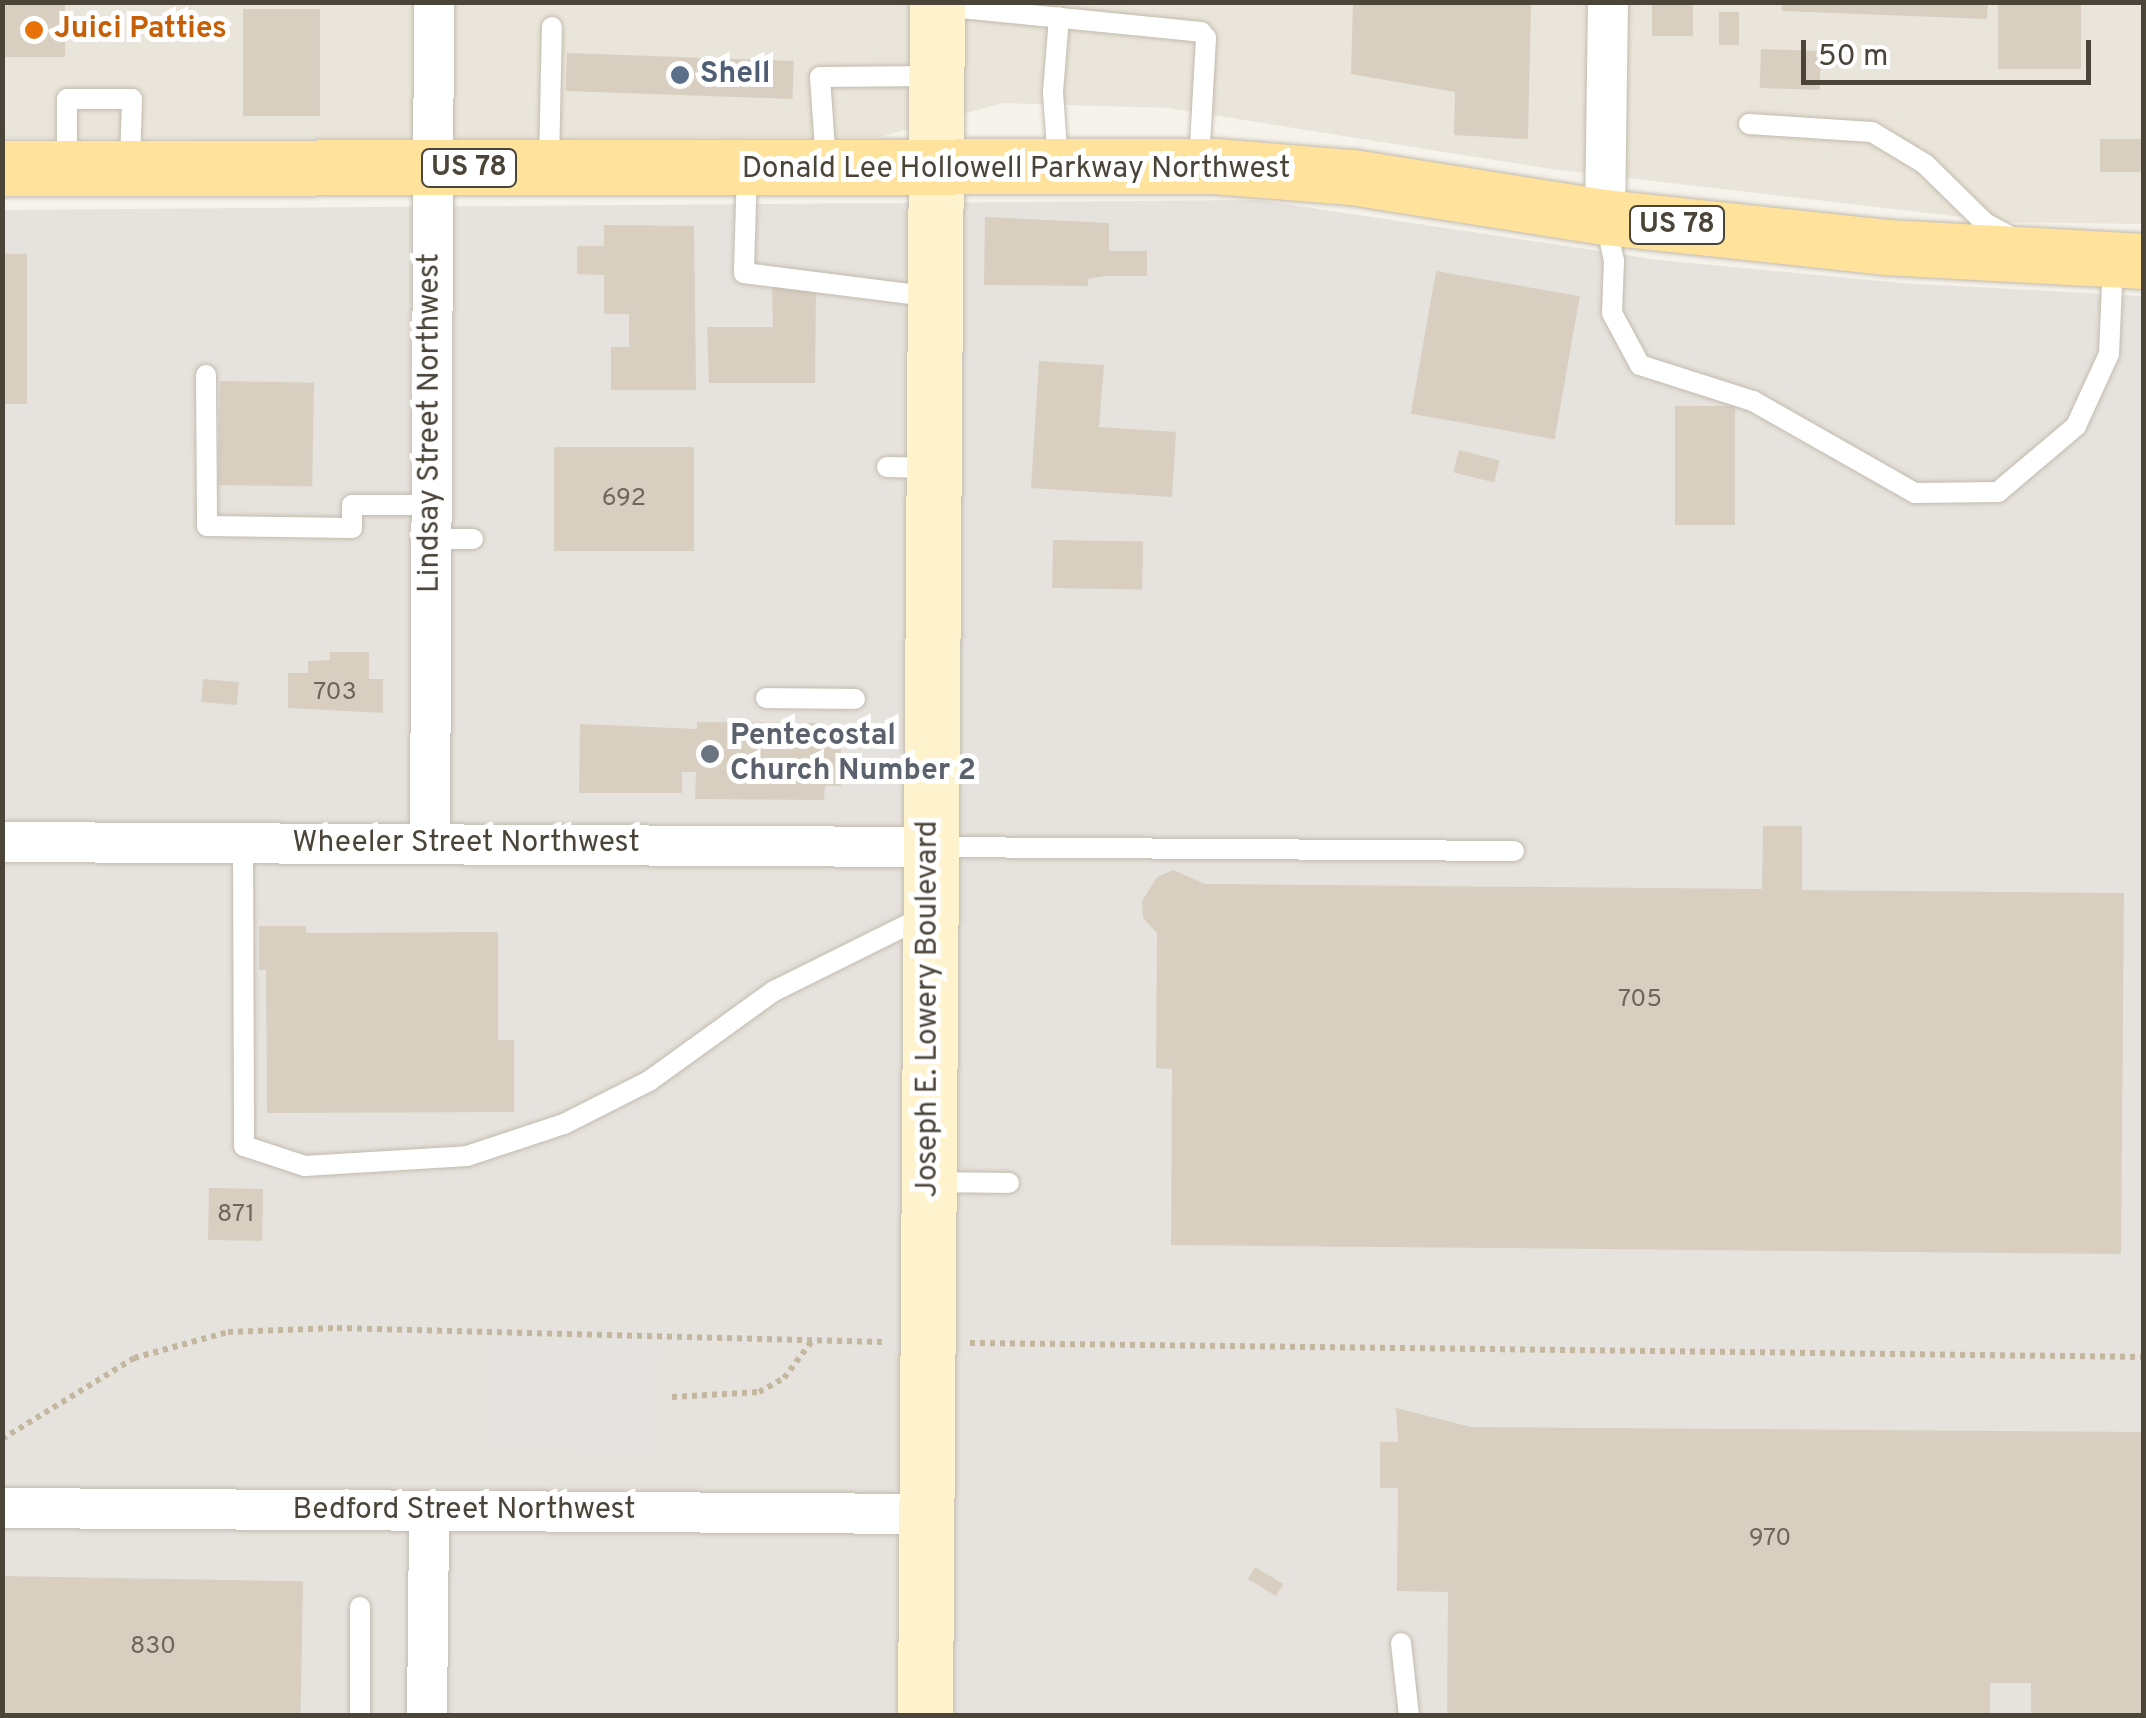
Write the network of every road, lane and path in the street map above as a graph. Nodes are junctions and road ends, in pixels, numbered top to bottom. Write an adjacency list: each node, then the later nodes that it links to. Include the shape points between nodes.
1 (434, 2): 14 (street, Lindsay Street Northwest)
2 (1608, 2): 16 (street)
3 (937, 4): 4 (lane); 6 (main road, Joseph E. Lowery Boulevard)
4 (1059, 16): 10 (lane, via 1053,92); 11 (lane, via 1206,38)
5 (552, 28): 15 (lane)
6 (936, 76): 8 (lane, via 820,77); 9 (main road, Joseph E. Lowery Boulevard)
7 (1749, 124): 17 (lane, via 1872,132 1926,164 1985,223)
8 (826, 166): 9 (main road, Donald Lee Hollowell Parkway Northwest / US 78); 12 (main road, Donald Lee Hollowell Parkway Northwest / US 78)
9 (935, 166): 10 (main road, Donald Lee Hollowell Parkway Northwest / US 78); 19 (main road, Joseph E. Lowery Boulevard)
10 (1058, 166): 11 (main road, Donald Lee Hollowell Parkway Northwest / US 78)
11 (1199, 166): 16 (main road, Donald Lee Hollowell Parkway Northwest / US 78, via 1352,177)
12 (747, 167): 15 (main road, Donald Lee Hollowell Parkway Northwest / US 78); 19 (lane, via 744,273)
13 (2, 168): 14 (main road, Donald Lee Hollowell Parkway Northwest / US 78)
14 (432, 168): 15 (main road, Donald Lee Hollowell Parkway Northwest / US 78); 21 (street, Lindsay Street Northwest)
15 (549, 168)
16 (1605, 216): 17 (main road, Donald Lee Hollowell Parkway Northwest / US 78); 18 (lane, via 1614,262 1612,313 1640,365 1753,401 1915,493 1998,492 2076,426 2109,354)
17 (2050, 258): 18 (main road, Donald Lee Hollowell Parkway Northwest / US 78)
18 (2128, 260)
19 (934, 297): 28 (main road, Joseph E. Lowery Boulevard, via 910,467)
20 (206, 375): 21 (lane, via 207,526 352,528 352,505)
21 (431, 522): 22 (lane); 27 (street, Lindsay Street Northwest)
22 (472, 539)
23 (766, 698): 24 (lane)
24 (855, 698)
25 (2, 842): 26 (street, Wheeler Street Northwest)
26 (244, 844): 27 (street, Wheeler Street Northwest); 30 (lane, via 244,1146 305,1166 467,1156 564,1124 649,1081 774,991)
27 (430, 844): 28 (street, Wheeler Street Northwest)
28 (930, 847): 29 (lane); 30 (main road, Joseph E. Lowery Boulevard)
29 (1514, 850)
30 (929, 914): 31 (main road, Joseph E. Lowery Boulevard)
31 (928, 1182): 32 (lane); 41 (main road, Joseph E. Lowery Boulevard)
32 (1010, 1183)
33 (812, 1341): 34 (path); 37 (path, via 784,1378 759,1392); 38 (path, via 337,1328 228,1332 134,1358)
34 (898, 1342)
35 (967, 1343): 36 (path)
36 (2144, 1357)
37 (672, 1397)
38 (2, 1439)
39 (2, 1508): 40 (street, Bedford Street Northwest)
40 (429, 1511): 41 (street, Bedford Street Northwest); 45 (street)
41 (926, 1514): 46 (main road, Joseph E. Lowery Boulevard)
42 (360, 1607): 44 (lane)
43 (1401, 1644): 47 (lane)
44 (360, 1716)
45 (427, 1716)
46 (925, 1716)
47 (1409, 1716)

